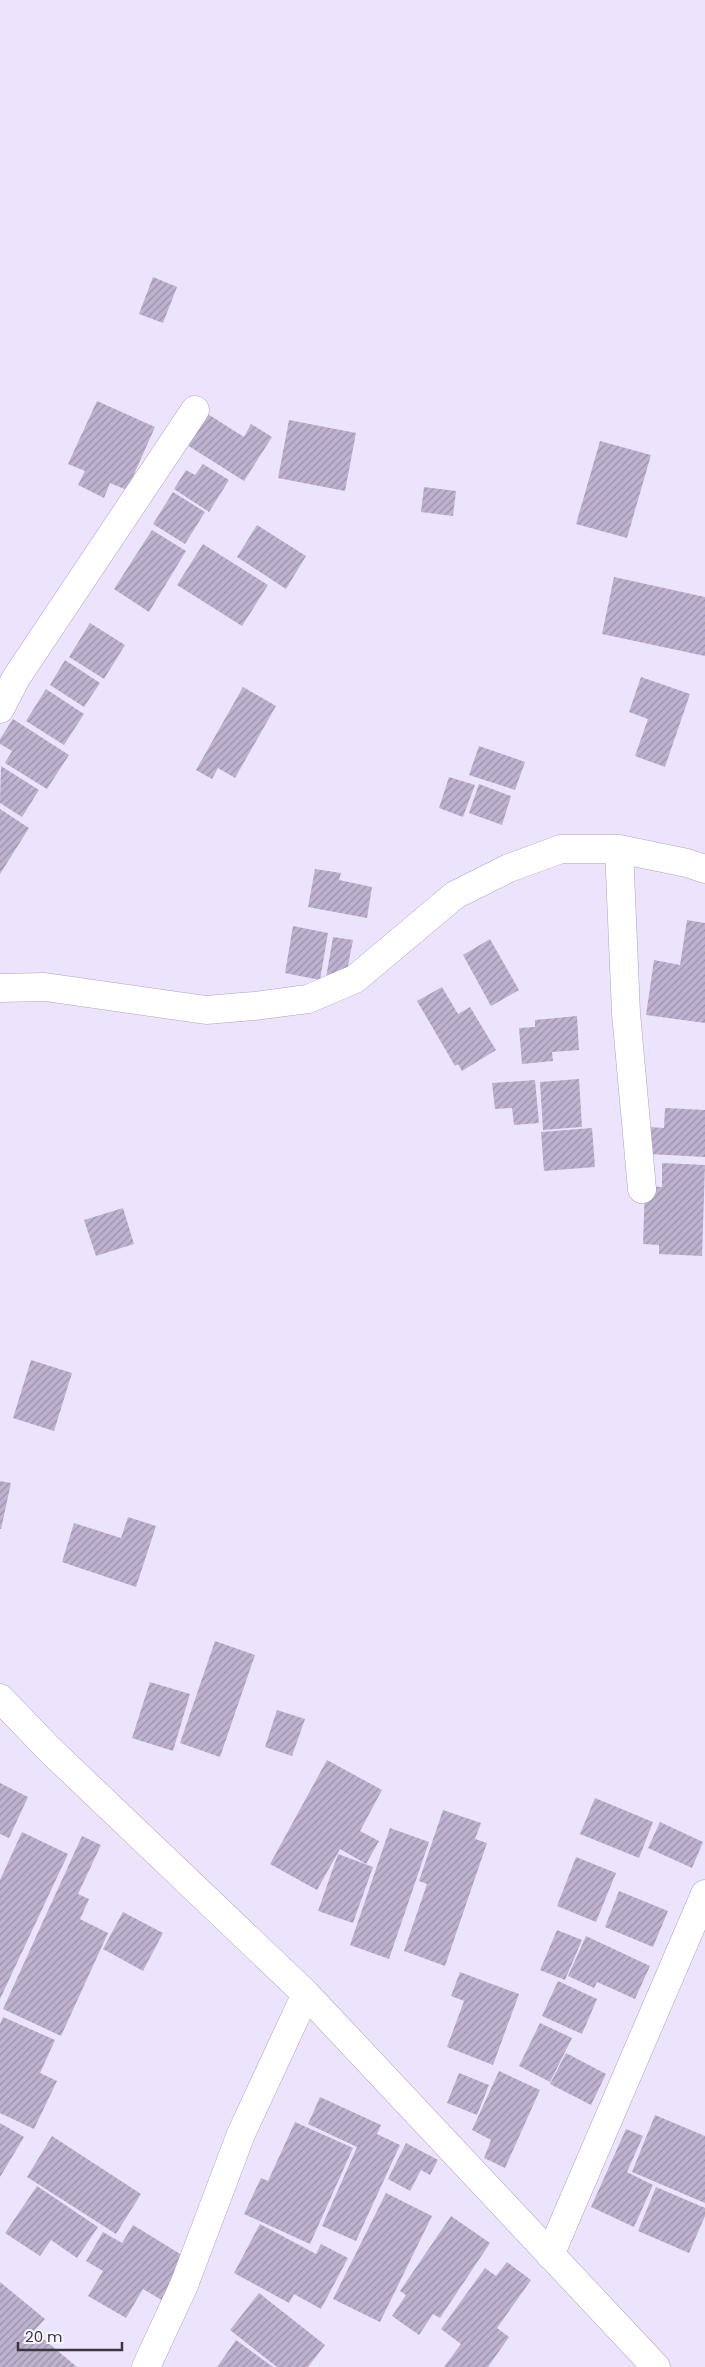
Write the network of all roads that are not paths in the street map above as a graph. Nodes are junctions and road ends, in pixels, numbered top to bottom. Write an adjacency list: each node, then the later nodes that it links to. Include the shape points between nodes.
1 (195, 410): 2 (street, via 22,670)
2 (0, 709)
3 (618, 849): 4 (street); 5 (street, via 561,849 509,868 455,895 355,979 308,999 206,1010 45,986); 6 (street, via 626,1013)
4 (705, 869)
5 (0, 988)
6 (642, 1189)
7 (0, 1698): 9 (street)
8 (705, 1894): 10 (street)
9 (306, 1994): 10 (street); 11 (street, via 241,2134 184,2285)
10 (550, 2255): 12 (street)
11 (146, 2367)
12 (656, 2367)

